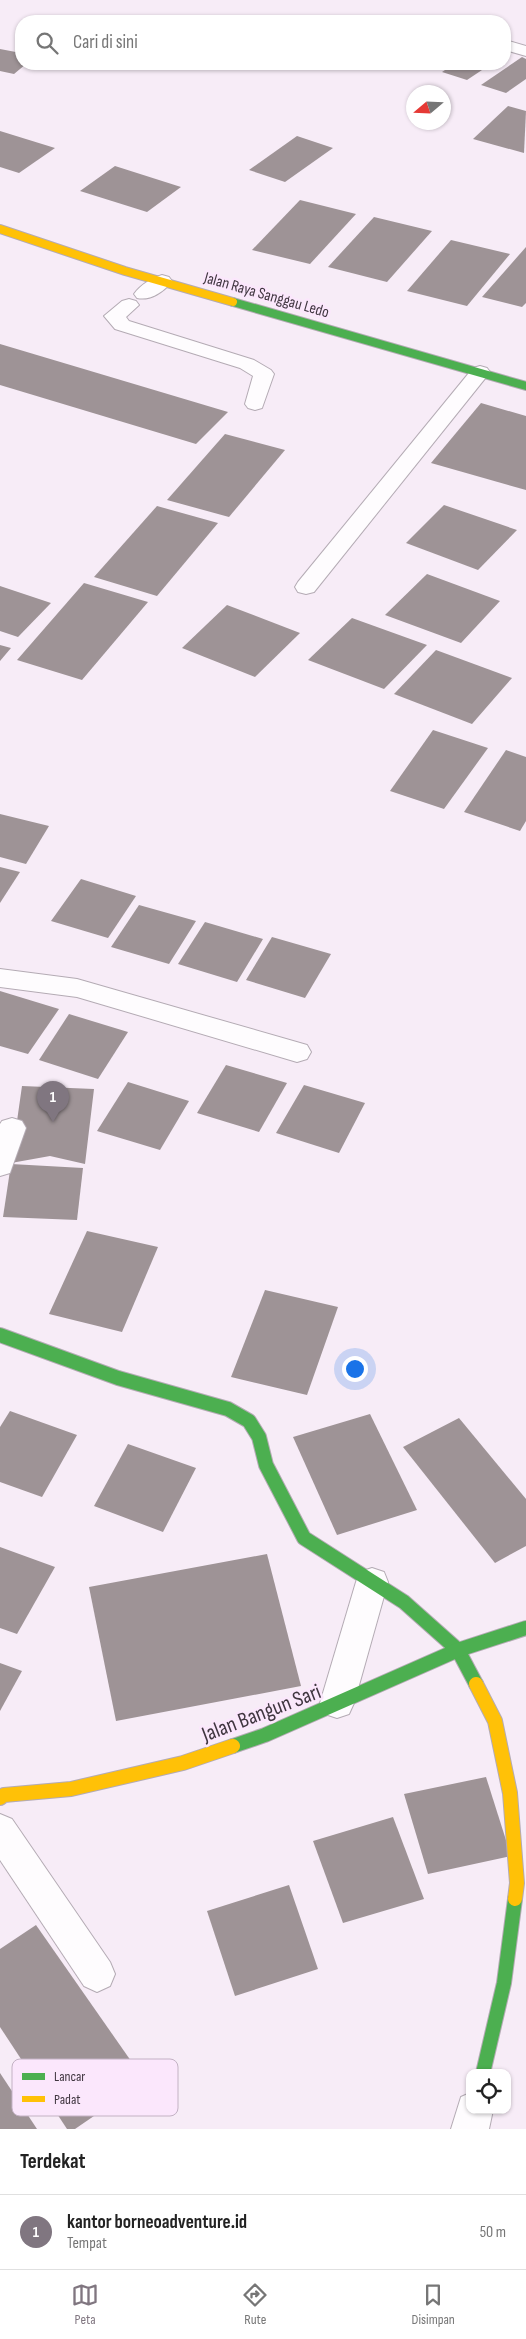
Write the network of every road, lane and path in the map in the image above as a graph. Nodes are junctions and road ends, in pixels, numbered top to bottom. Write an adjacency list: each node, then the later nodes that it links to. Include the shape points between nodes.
1 (511, 47): 2 (street)
2 (526, 51)
3 (0, 229): 4 (main road, Jalan Raya Sanggau Ledo)
4 (162, 281): 5 (main road, Jalan Raya Sanggau Ledo); 7 (street, via 114,316 122,325 247,364 264,374)
5 (480, 372): 6 (main road, Jalan Raya Sanggau Ledo); 8 (street)
6 (526, 386)
7 (255, 404)
8 (306, 587)
9 (0, 978): 10 (street, via 77,988)
10 (297, 1052)
11 (12, 1128): 12 (street)
12 (0, 1165)
13 (0, 1335): 14 (main road, via 118,1378 228,1409 249,1421 259,1437 266,1465 304,1538)
14 (372, 1582): 16 (main road, via 418,1612); 17 (street)
15 (526, 1628): 16 (main road, Jalan Bangun Sari)
16 (458, 1650): 17 (main road, Jalan Bangun Sari); 21 (main road, via 496,1721 510,1793 517,1883 504,1983)
17 (337, 1704): 18 (main road, Jalan Bangun Sari, via 264,1735 175,1765 71,1788)
18 (1, 1795)
19 (0, 1830): 20 (street)
20 (97, 1974)
21 (484, 2069)
22 (473, 2114): 23 (street)
23 (470, 2129)

